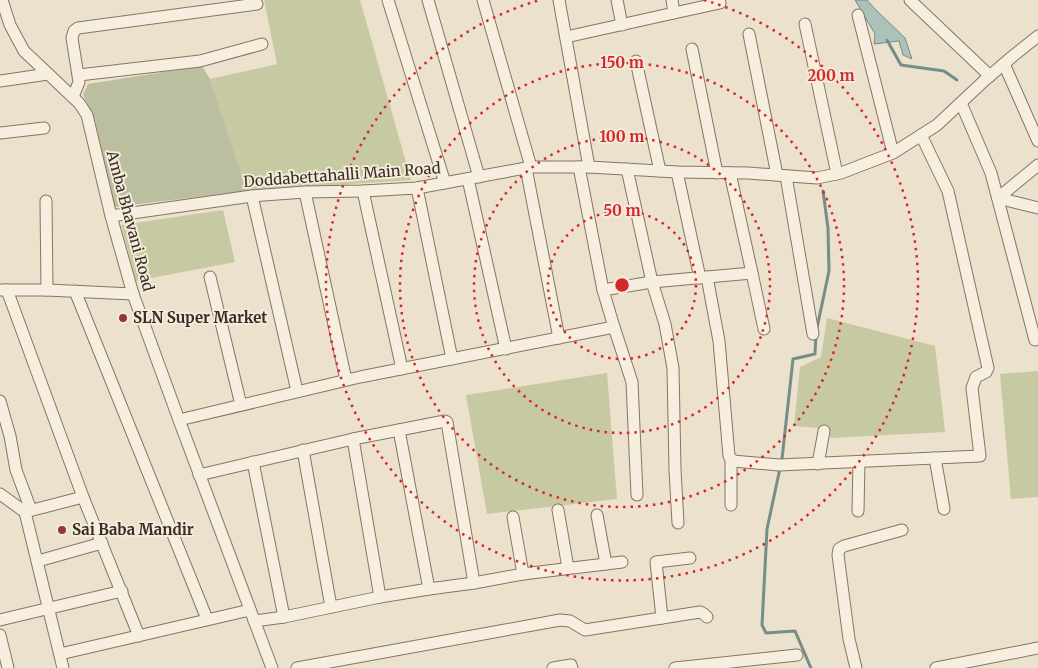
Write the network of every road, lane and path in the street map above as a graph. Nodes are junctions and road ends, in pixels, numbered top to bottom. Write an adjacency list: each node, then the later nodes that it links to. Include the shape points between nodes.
1 (388, 0): 44 (street)
2 (428, 0): 43 (street)
3 (482, 0): 35 (street)
4 (559, 0): 17 (street)
5 (617, 0): 14 (street)
6 (672, 0): 11 (street)
7 (719, 0): 11 (street, via 720,3)
8 (910, 0): 24 (street)
9 (1, 3): 22 (street, Amba Bhavani Road, via 24,51)
10 (258, 4): 23 (street, via 78,28 72,38)
11 (674, 13): 14 (street)
12 (858, 15): 32 (street)
13 (805, 24): 41 (street)
14 (622, 25): 17 (street)
15 (749, 34): 42 (street)
16 (1038, 36): 21 (street, Doddabettahalli Main Road)
17 (566, 37): 34 (street)
18 (262, 44): 23 (street, via 200,61)
19 (692, 49): 39 (street)
20 (636, 61): 37 (street)
21 (1004, 64): 24 (street, Doddabettahalli Main Road); 31 (street)
22 (48, 74): 25 (street); 26 (street, Amba Bhavani Road)
23 (79, 75): 26 (street, via 80,82)
24 (990, 76): 27 (street, Doddabettahalli Main Road)
25 (0, 80)
26 (73, 97): 52 (street, Amba Bhavani Road, via 87,115)
27 (961, 103): 30 (street, Doddabettahalli Main Road); 49 (street, via 991,173)
28 (44, 128): 29 (street)
29 (0, 133)
30 (921, 135): 32 (street, Doddabettahalli Main Road); 79 (street, via 948,191 988,368 976,377 972,388 980,456)
31 (1038, 141)
32 (893, 153): 41 (street, Doddabettahalli Main Road)
33 (1038, 165): 49 (street)
34 (584, 167): 35 (street, Doddabettahalli Main Road); 36 (street, Doddabettahalli Main Road); 59 (street)
35 (528, 168): 43 (street, Doddabettahalli Main Road); 65 (street)
36 (627, 169): 37 (street, Doddabettahalli Main Road); 56 (street)
37 (660, 171): 38 (street, Doddabettahalli Main Road)
38 (677, 172): 39 (street, Doddabettahalli Main Road); 55 (street)
39 (717, 173): 40 (street, Doddabettahalli Main Road)
40 (730, 173): 42 (street, Doddabettahalli Main Road); 53 (street)
41 (837, 174): 42 (street, Doddabettahalli Main Road, via 817,178)
42 (782, 176): 64 (street)
43 (473, 178): 44 (street, Doddabettahalli Main Road); 67 (street)
44 (445, 183): 45 (street, Doddabettahalli Main Road)
45 (417, 188): 46 (street, Doddabettahalli Main Road); 68 (street)
46 (363, 191): 47 (street, Doddabettahalli Main Road); 69 (street)
47 (305, 192): 48 (street, Doddabettahalli Main Road); 70 (street)
48 (252, 196): 52 (street, Doddabettahalli Main Road); 71 (street)
49 (998, 198): 51 (street); 66 (street, via 1035,340)
50 (46, 201): 58 (street)
51 (1038, 208)
52 (111, 216): 61 (street, Amba Bhavani Road)
53 (752, 274): 55 (street); 63 (street)
54 (210, 278): 73 (street)
55 (704, 278): 56 (street); 80 (street, via 719,342)
56 (652, 282): 59 (street); 95 (street, via 665,324 673,368)
57 (4, 290): 58 (street); 87 (street)
58 (47, 290): 60 (street)
59 (603, 290): 62 (street)
60 (75, 291): 61 (street); 114 (street)
61 (133, 294): 74 (street, Amba Bhavani Road)
62 (614, 327): 65 (street); 86 (street, via 632,382)
63 (764, 329)
64 (813, 334)
65 (559, 338): 67 (street)
66 (1038, 339)
67 (506, 349): 68 (street)
68 (452, 359): 69 (street)
69 (402, 369): 70 (street)
70 (346, 380): 71 (street)
71 (297, 392): 73 (street)
72 (0, 401): 91 (street)
73 (241, 405): 74 (street)
74 (178, 420): 84 (street, Amba Bhavani Road)
75 (399, 430): 77 (street); 104 (street, via 447,422); 105 (street)
76 (824, 431): 83 (street)
77 (353, 439): 78 (street); 107 (street)
78 (303, 450): 81 (street); 108 (street)
79 (935, 458): 82 (street); 89 (street)
80 (731, 459): 83 (street, via 782,465); 88 (street)
81 (253, 462): 84 (street); 111 (street)
82 (859, 462): 83 (street); 92 (street)
83 (818, 464)
84 (199, 475): 110 (street, Amba Bhavani Road)
85 (0, 494): 91 (street)
86 (637, 495)
87 (83, 497): 91 (street); 97 (street)
88 (731, 505)
89 (944, 509)
90 (558, 510): 102 (street)
91 (28, 511): 99 (street)
92 (858, 511)
93 (597, 516): 101 (street)
94 (513, 517): 103 (street)
95 (678, 523)
96 (902, 530): 128 (street, via 839,549 849,639)
97 (102, 542): 99 (street); 106 (street)
98 (690, 558): 113 (street, via 656,562)
99 (38, 561): 109 (street)
100 (622, 562): 101 (street)
101 (606, 564): 102 (street)
102 (568, 568): 103 (street)
103 (523, 574): 104 (street)
104 (474, 583): 105 (street)
105 (429, 588): 107 (street)
106 (122, 591): 109 (street); 117 (street)
107 (380, 597): 108 (street)
108 (331, 607): 111 (street)
109 (49, 608): 115 (street); 119 (street)
110 (252, 616): 111 (street); 114 (street); 123 (street, Amba Bhavani Road)
111 (284, 616)
112 (707, 617): 113 (street, via 700,612)
113 (662, 618): 124 (street, via 585,630 570,621 560,620)
114 (207, 619): 117 (street)
115 (0, 620)
116 (0, 635): 121 (street)
117 (139, 636): 119 (street)
118 (1038, 648): 129 (street)
119 (60, 654): 122 (street)
120 (797, 655): 127 (street)
121 (8, 668)
122 (63, 668)
123 (272, 668)
124 (297, 668)
125 (553, 668): 126 (street, via 571,665)
126 (572, 668)
127 (675, 668)
128 (856, 668)
129 (936, 668)

